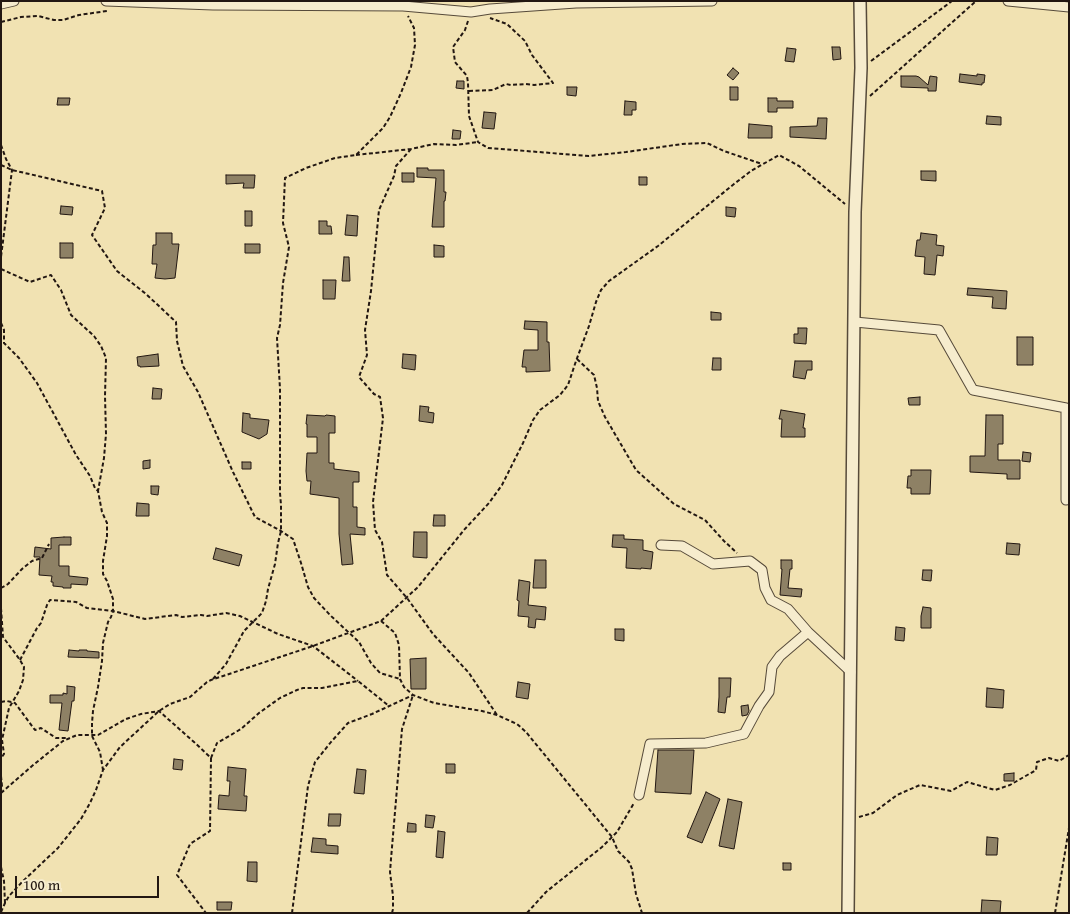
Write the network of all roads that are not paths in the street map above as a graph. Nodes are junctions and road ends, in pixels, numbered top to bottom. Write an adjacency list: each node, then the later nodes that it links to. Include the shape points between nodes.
1 (14, 1): 6 (street)
2 (106, 1): 8 (street, via 403,6 471,12)
3 (712, 1): 8 (street, via 576,3)
4 (860, 1): 9 (street)
5 (1008, 1): 7 (street)
6 (1, 4)
7 (1069, 7)
8 (490, 9)
9 (855, 322): 10 (street, via 939,330 973,390 1066,408); 13 (street)
10 (1066, 500)
11 (660, 545): 12 (street, via 682,546 713,564 750,561 762,570 771,600 788,609)
12 (808, 632): 13 (street); 14 (street, via 772,667 769,692 744,734 706,743 650,744)
13 (851, 672): 15 (street)
14 (640, 795)
15 (848, 913)

